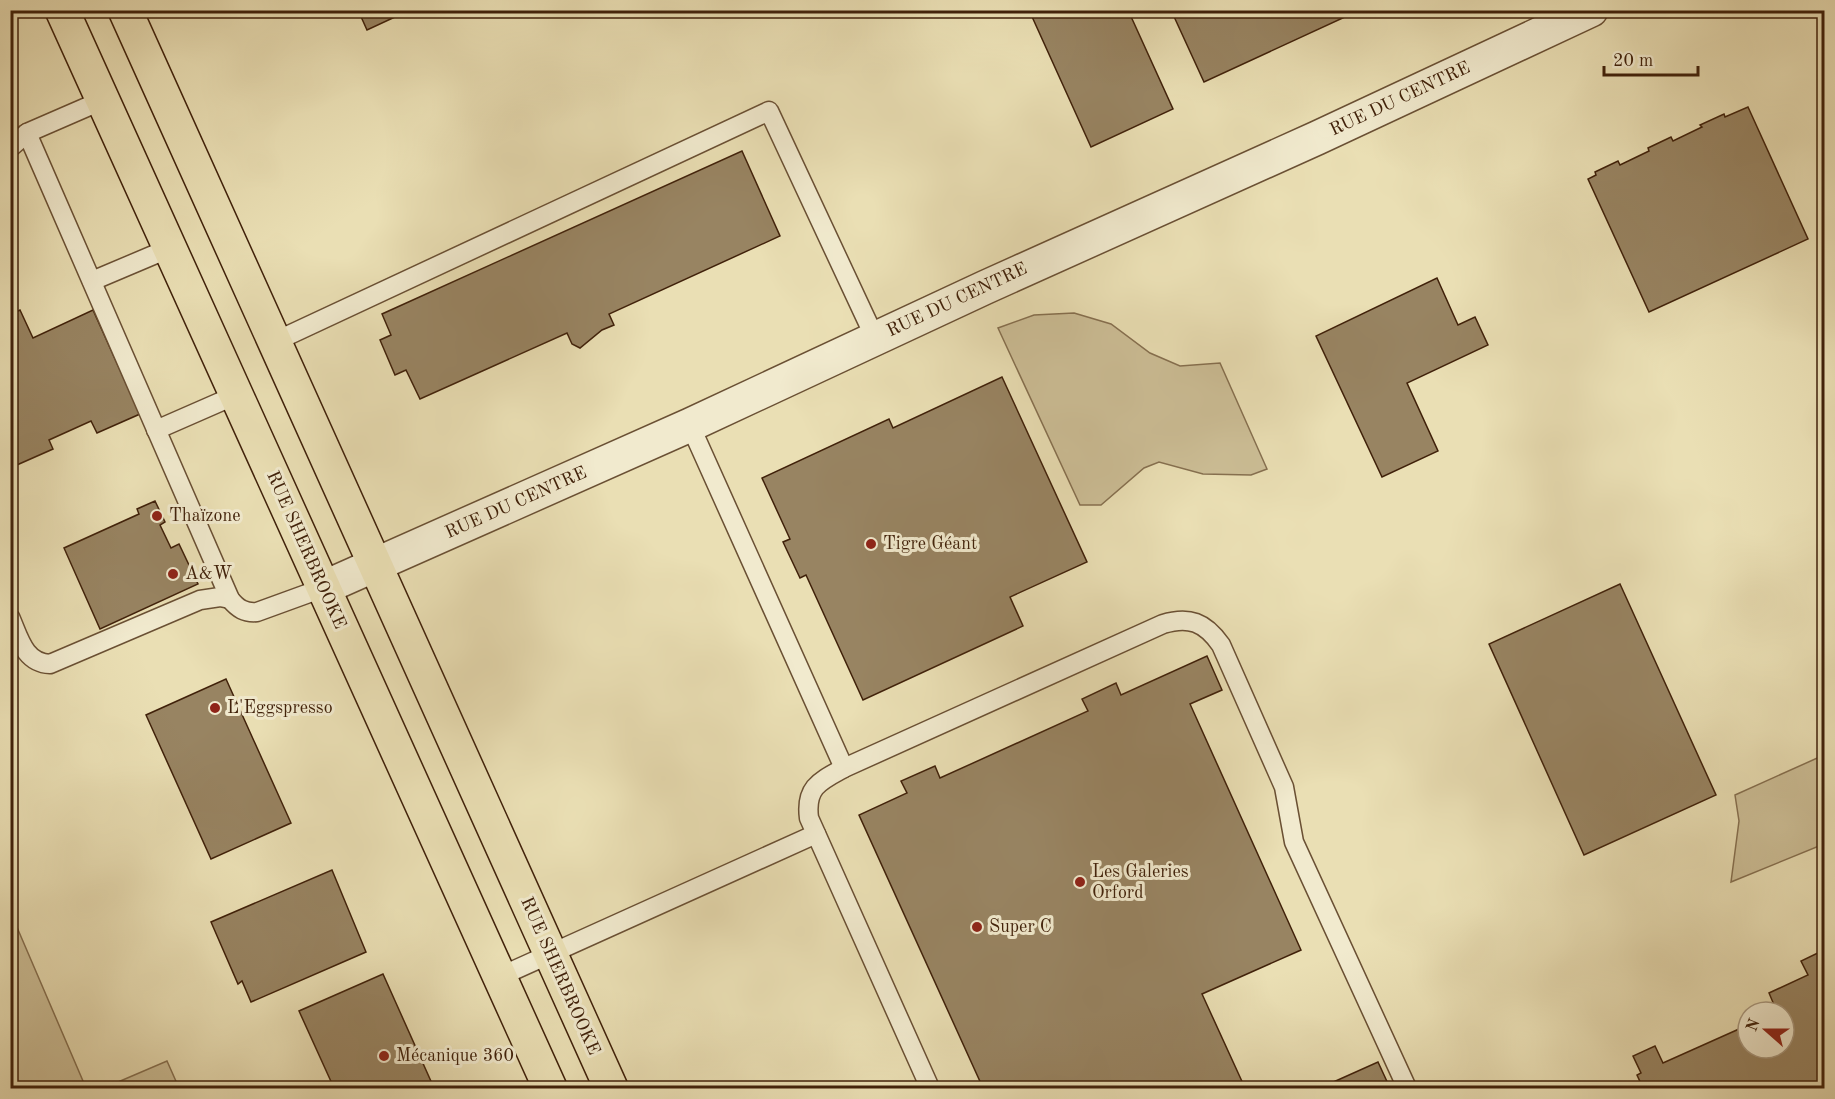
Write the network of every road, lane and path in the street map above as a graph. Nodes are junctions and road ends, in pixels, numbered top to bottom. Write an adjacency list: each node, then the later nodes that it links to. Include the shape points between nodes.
1 (62, 10): 4 (main road, RUE SHERBROOKE)
2 (125, 10): 10 (main road, RUE SHERBROOKE)
3 (1591, 10): 9 (street, RUE DU CENTRE)
4 (103, 100): 5 (lane); 7 (main road, RUE SHERBROOKE)
5 (27, 133): 6 (lane); 8 (lane)
6 (10, 148)
7 (170, 248): 8 (lane); 11 (main road, RUE SHERBROOKE)
8 (92, 282): 13 (lane)
9 (875, 338): 10 (lane, via 769,111); 12 (street, RUE DU CENTRE)
10 (274, 342): 14 (main road, RUE SHERBROOKE)
11 (236, 395): 13 (lane); 15 (main road, RUE SHERBROOKE)
12 (690, 425): 14 (street, RUE DU CENTRE); 18 (lane)
13 (156, 430): 16 (lane)
14 (375, 565): 15 (street, RUE DU CENTRE); 20 (main road, RUE SHERBROOKE)
15 (323, 588): 16 (lane, via 257,612 240,609); 21 (main road, RUE SHERBROOKE)
16 (230, 599): 17 (lane, via 200,600 50,664 29,656)
17 (10, 617)
18 (844, 768): 19 (lane, via 817,784 808,799 809,818); 25 (lane, via 1163,624 1176,620 1202,625 1221,645 1276,768 1287,797 1294,842)
19 (816, 834): 20 (lane); 24 (lane)
20 (550, 954): 21 (lane); 23 (main road, RUE SHERBROOKE)
21 (499, 977): 22 (main road, RUE SHERBROOKE)
22 (550, 1089)
23 (611, 1089)
24 (930, 1089)
25 (1407, 1089)

